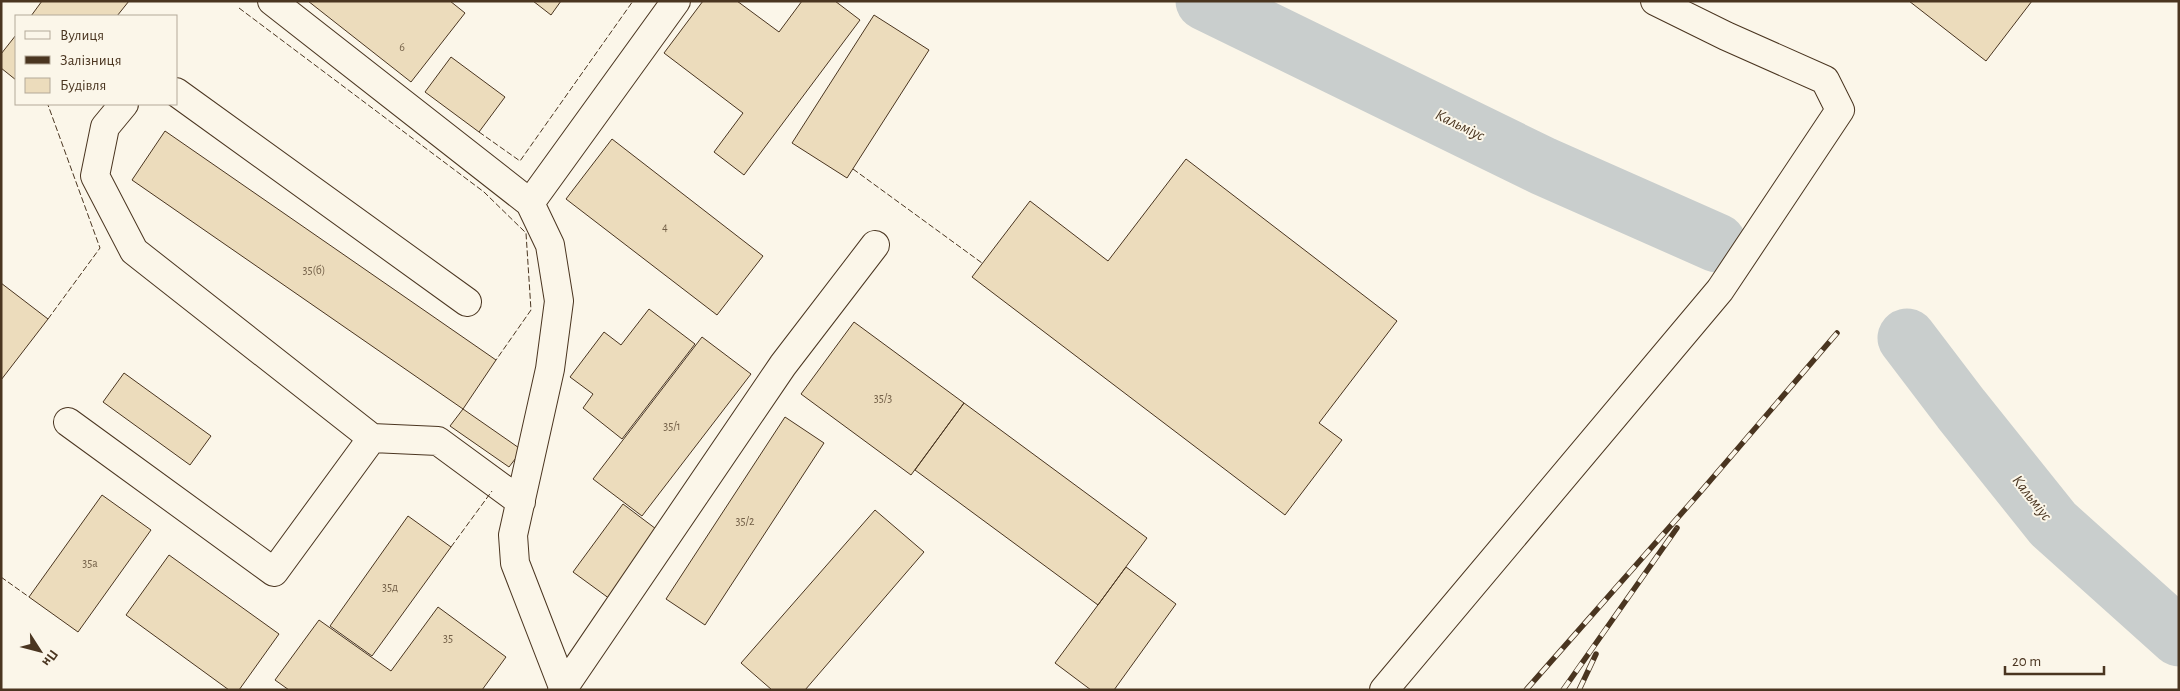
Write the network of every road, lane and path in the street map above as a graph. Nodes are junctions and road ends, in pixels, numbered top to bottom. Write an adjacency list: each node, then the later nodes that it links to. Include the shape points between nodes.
1 (272, 1): 6 (lane)
2 (676, 1): 6 (lane)
3 (1655, 1): 13 (lane, via 1825,80 1840,110 1720,290)
4 (178, 93): 8 (lane)
5 (123, 105): 10 (lane, via 105,127 95,176 134,251)
6 (530, 203): 11 (lane, via 550,245 559,302 550,369)
7 (875, 245): 12 (lane, via 783,365)
8 (467, 302)
9 (68, 422): 10 (lane, via 274,572)
10 (372, 438): 11 (lane, via 438,441)
11 (521, 502): 12 (lane, via 512,535 515,563)
12 (562, 688)
13 (1384, 690)

